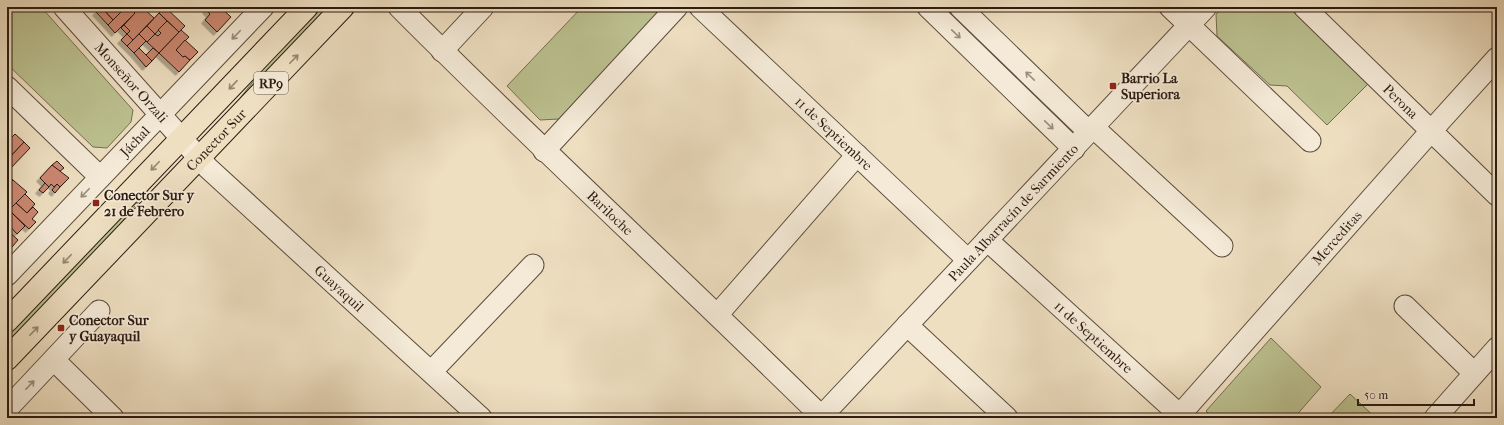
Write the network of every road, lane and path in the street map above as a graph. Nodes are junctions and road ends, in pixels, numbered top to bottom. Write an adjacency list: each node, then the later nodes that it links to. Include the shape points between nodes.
1 (64, 7): 18 (street, Monseñor Orzali)
2 (263, 7): 18 (street, Jáchal, one-way to 18)
3 (307, 7): 21 (main road, Conector Sur / RP9, one-way to 21)
4 (343, 7): 26 (main road, Conector Sur / RP9, one-way to 4)
5 (399, 7): 15 (street, Bariloche)
6 (483, 7): 15 (street)
7 (677, 7): 24 (street)
8 (700, 7): 25 (street, 11 de Septiembre)
9 (928, 7): 23 (street, one-way to 23)
10 (960, 7): 19 (street, one-way to 10)
11 (1170, 7): 14 (street)
12 (1206, 7): 14 (street, Paula Albarracín de Sarmiento)
13 (1304, 7): 20 (street, Perona)
14 (1189, 25): 19 (street, Paula Albarracín de Sarmiento); 22 (street)
15 (442, 51): 24 (street, Bariloche)
16 (1497, 58): 20 (street, Merceditas)
17 (7, 87): 27 (street)
18 (161, 114): 21 (street, Monseñor Orzali); 27 (street, Jáchal)
19 (1091, 130): 23 (street, Paula Albarracín de Sarmiento); 30 (street)
20 (1431, 131): 28 (street, Perona); 46 (street, Merceditas)
21 (182, 138): 26 (street, Monseñor Orzali); 37 (main road, Conector Sur / RP9, one-way to 37)
22 (1310, 141)
23 (1074, 148): 29 (street, Paula Albarracín de Sarmiento)
24 (544, 151): 36 (street, Bariloche)
25 (857, 155): 31 (street, 11 de Septiembre); 36 (street)
26 (199, 158): 40 (main road, Conector Sur / RP9, one-way to 26); 42 (street, Guayaquil)
27 (100, 177): 33 (street, Jáchal, one-way to 33)
28 (1497, 195)
29 (987, 240): 31 (street, Paula Albarracín de Sarmiento); 46 (street, 11 de Septiembre)
30 (1222, 246)
31 (968, 260): 38 (street, Paula Albarracín de Sarmiento)
32 (533, 265): 42 (street)
33 (7, 275)
34 (1406, 306): 43 (street)
35 (99, 311): 41 (street)
36 (718, 314): 45 (street, Bariloche)
37 (7, 321)
38 (907, 325): 45 (street, Paula Albarracín de Sarmiento); 49 (street)
39 (1497, 348): 43 (street)
40 (7, 359)
41 (54, 360): 44 (street, one-way to 41); 47 (street)
42 (432, 372): 48 (street, Guayaquil)
43 (1474, 373): 50 (street)
44 (7, 409)
45 (822, 417)
46 (1180, 417)
47 (113, 418)
48 (481, 418)
49 (1007, 418)
50 (1435, 418)

